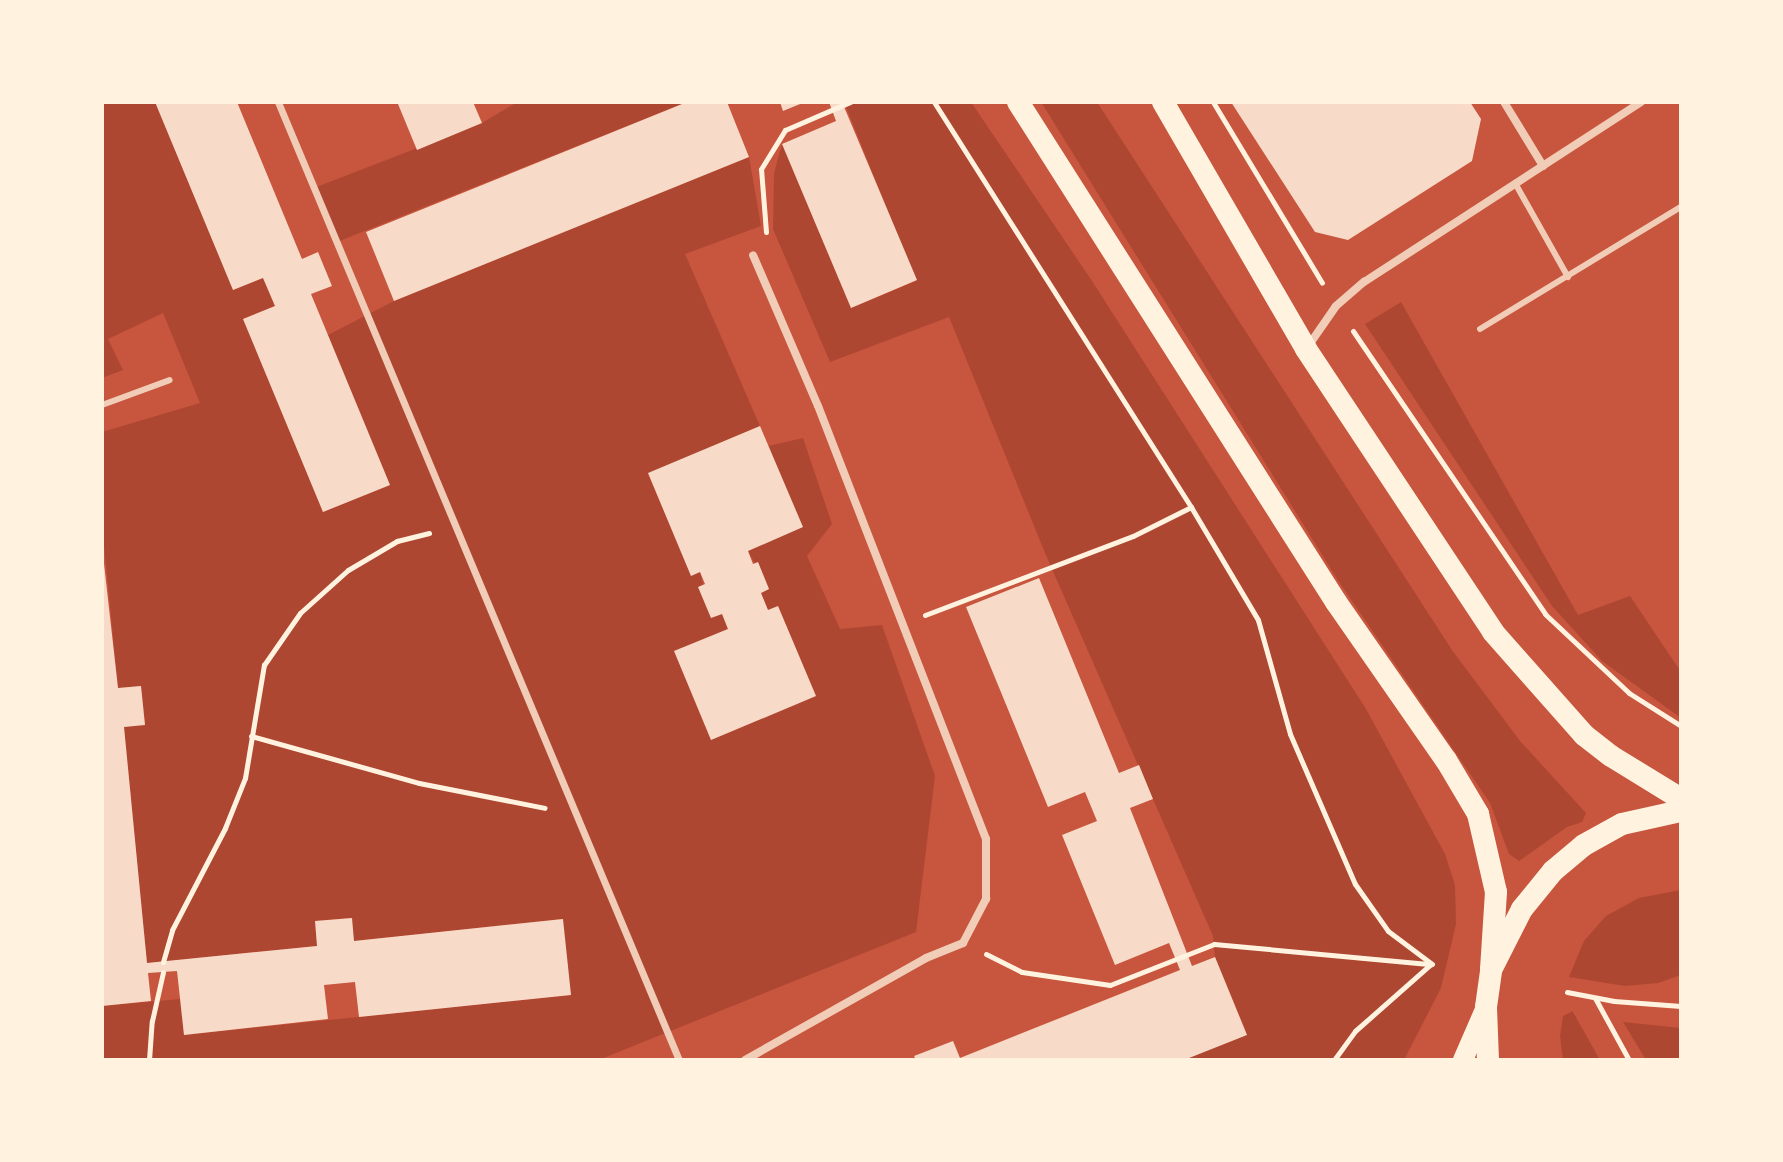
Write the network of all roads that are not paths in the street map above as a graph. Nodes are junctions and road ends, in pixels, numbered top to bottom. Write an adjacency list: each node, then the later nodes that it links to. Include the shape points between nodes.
1 (278, 102): 19 (street)
2 (1018, 102): 17 (highway, via 1336,602 1478,814 1496,892)
3 (1163, 102): 12 (highway)
4 (1504, 102): 6 (street)
5 (1641, 102): 6 (street)
6 (1543, 166): 7 (street)
7 (1515, 183): 10 (lane); 12 (street, via 1364,282 1336,306)
8 (1681, 207): 10 (lane)
9 (753, 255): 20 (street, via 818,406 986,839 986,899 963,943 926,958)
10 (1568, 277): 11 (lane)
11 (1480, 329)
12 (1306, 349): 15 (highway, via 1493,632 1584,735)
13 (170, 380): 14 (lane)
14 (102, 405)
15 (1681, 799)
16 (1681, 811): 17 (highway, via 1622,824 1584,845 1553,871 1522,909)
17 (1491, 970): 18 (highway)
18 (1486, 1007): 21 (main road); 22 (highway)
19 (679, 1060)
20 (745, 1060)
21 (1463, 1060)
22 (1488, 1060)

